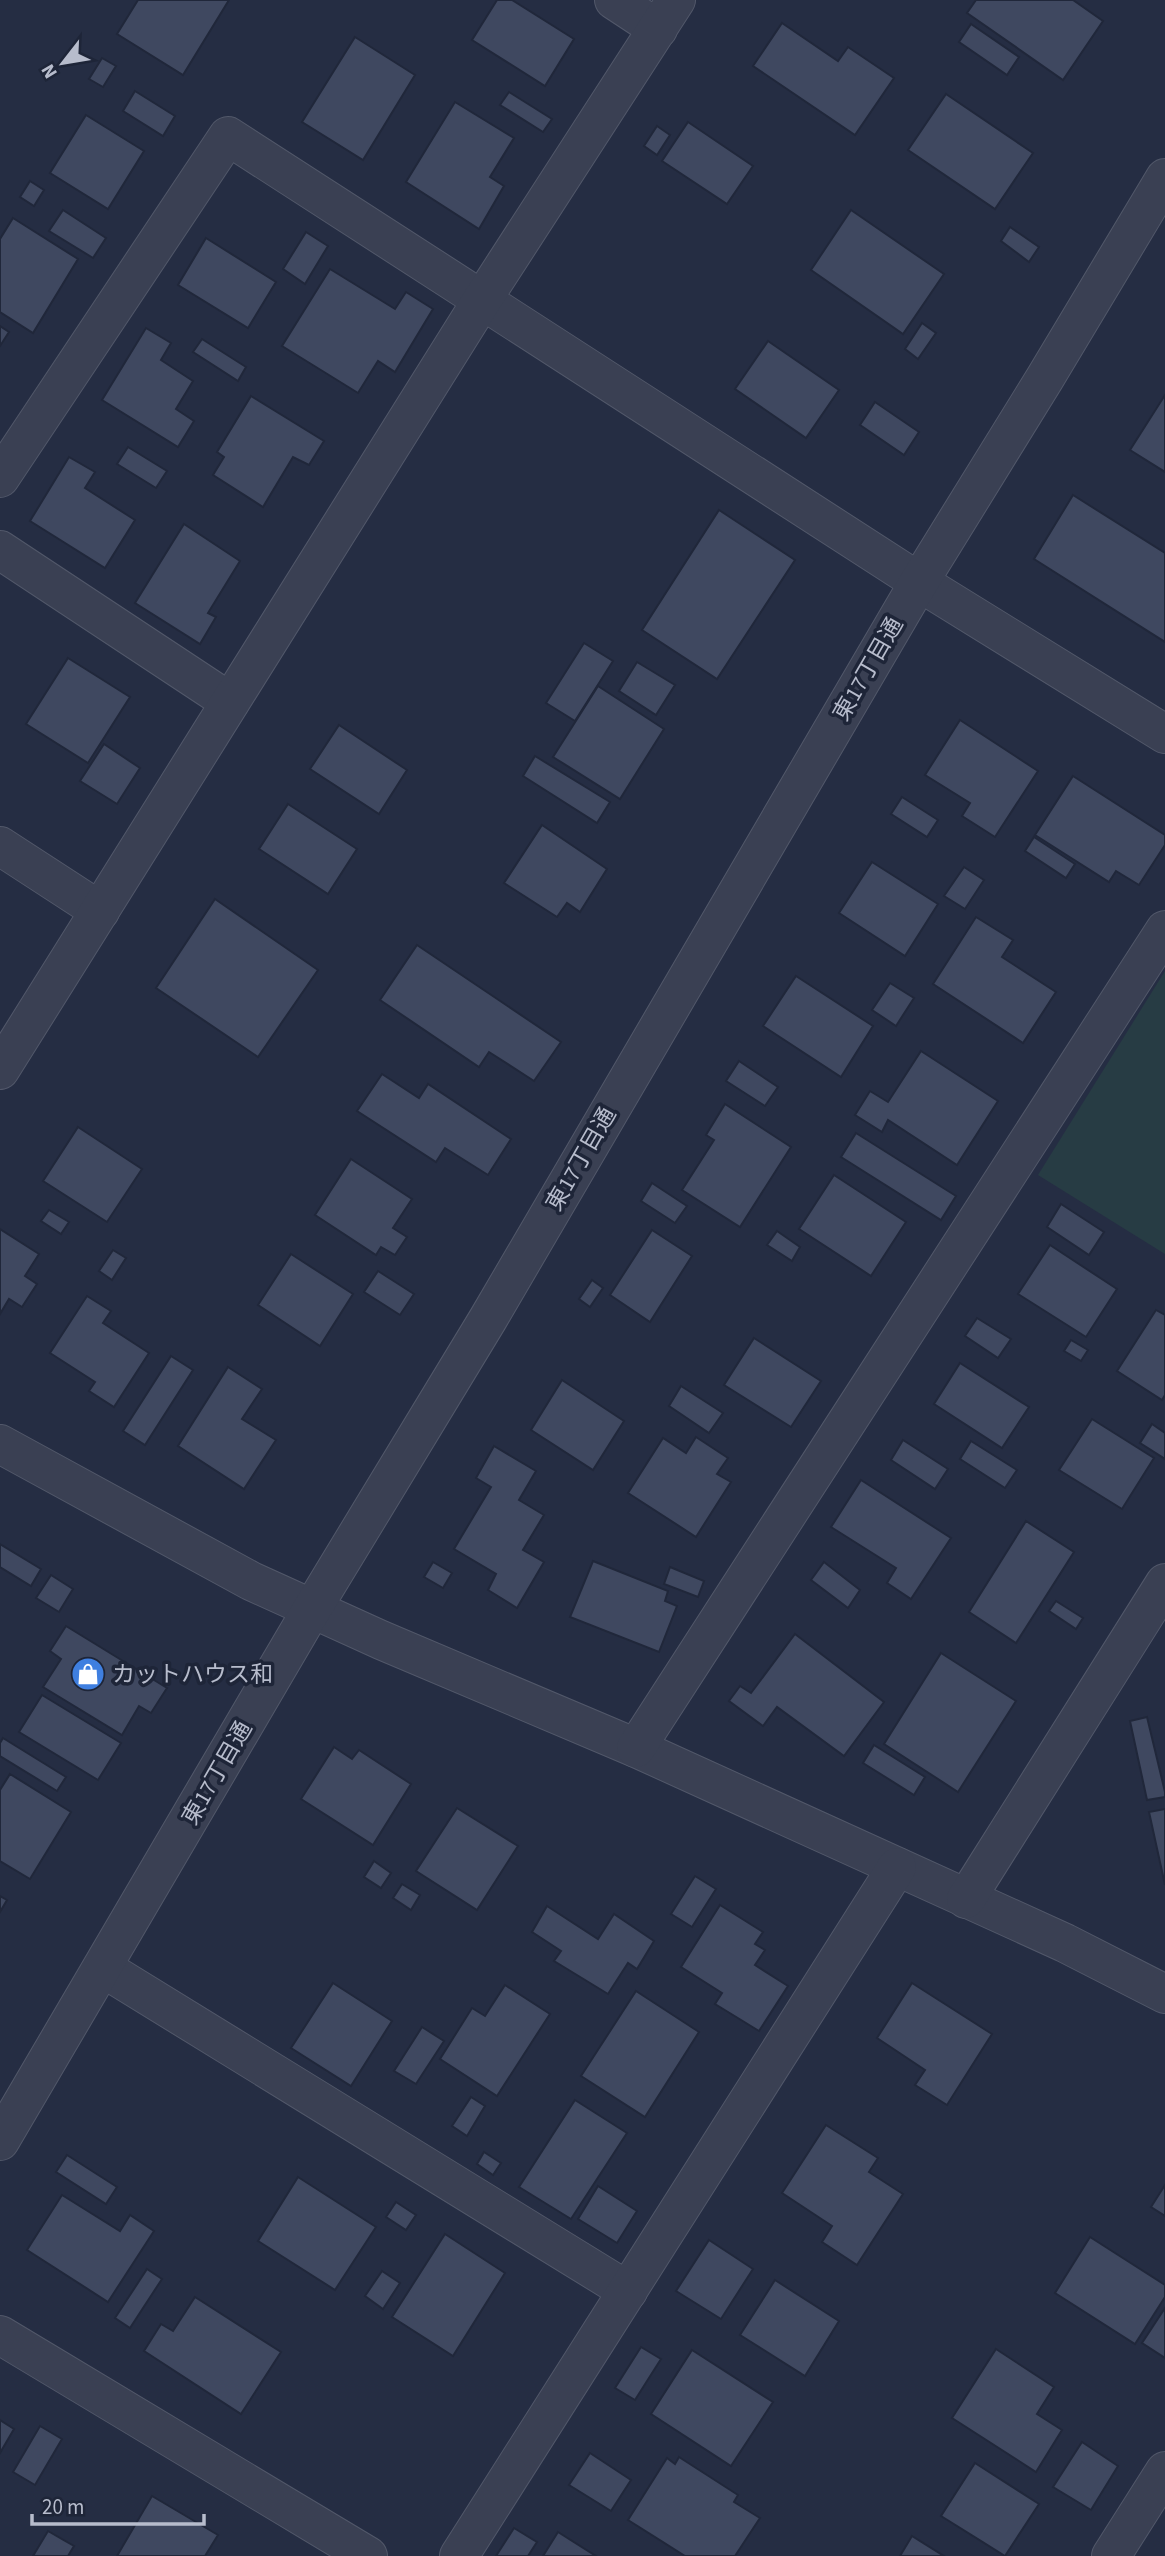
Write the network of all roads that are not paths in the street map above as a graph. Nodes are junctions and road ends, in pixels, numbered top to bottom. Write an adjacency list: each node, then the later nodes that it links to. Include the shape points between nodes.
1 (614, 0): 2 (street)
2 (667, 14): 4 (street)
3 (1165, 178): 7 (street, 東17丁目通)
4 (482, 300): 5 (street, via 228,136); 7 (street); 8 (street)
5 (0, 478)
6 (0, 550): 8 (street)
7 (919, 582): 9 (street); 16 (street, 東17丁目通, via 488,1320)
8 (230, 702): 11 (street)
9 (1165, 734)
10 (0, 846): 11 (street)
11 (100, 911): 13 (street)
12 (1165, 930): 17 (street)
13 (0, 1070)
14 (0, 1444): 16 (street, via 251,1581)
15 (1165, 1583): 19 (street)
16 (312, 1609): 17 (street); 20 (street, 東17丁目通)
17 (636, 1748): 18 (street)
18 (897, 1867): 19 (street); 23 (street)
19 (966, 1899): 21 (street)
20 (103, 1968): 22 (street, 東17丁目通); 23 (street)
21 (1165, 1994)
22 (0, 2141)
23 (628, 2291): 27 (street)
24 (0, 2335): 26 (street)
25 (1165, 2471): 28 (street)
26 (368, 2556)
27 (459, 2556)
28 (1111, 2556)

